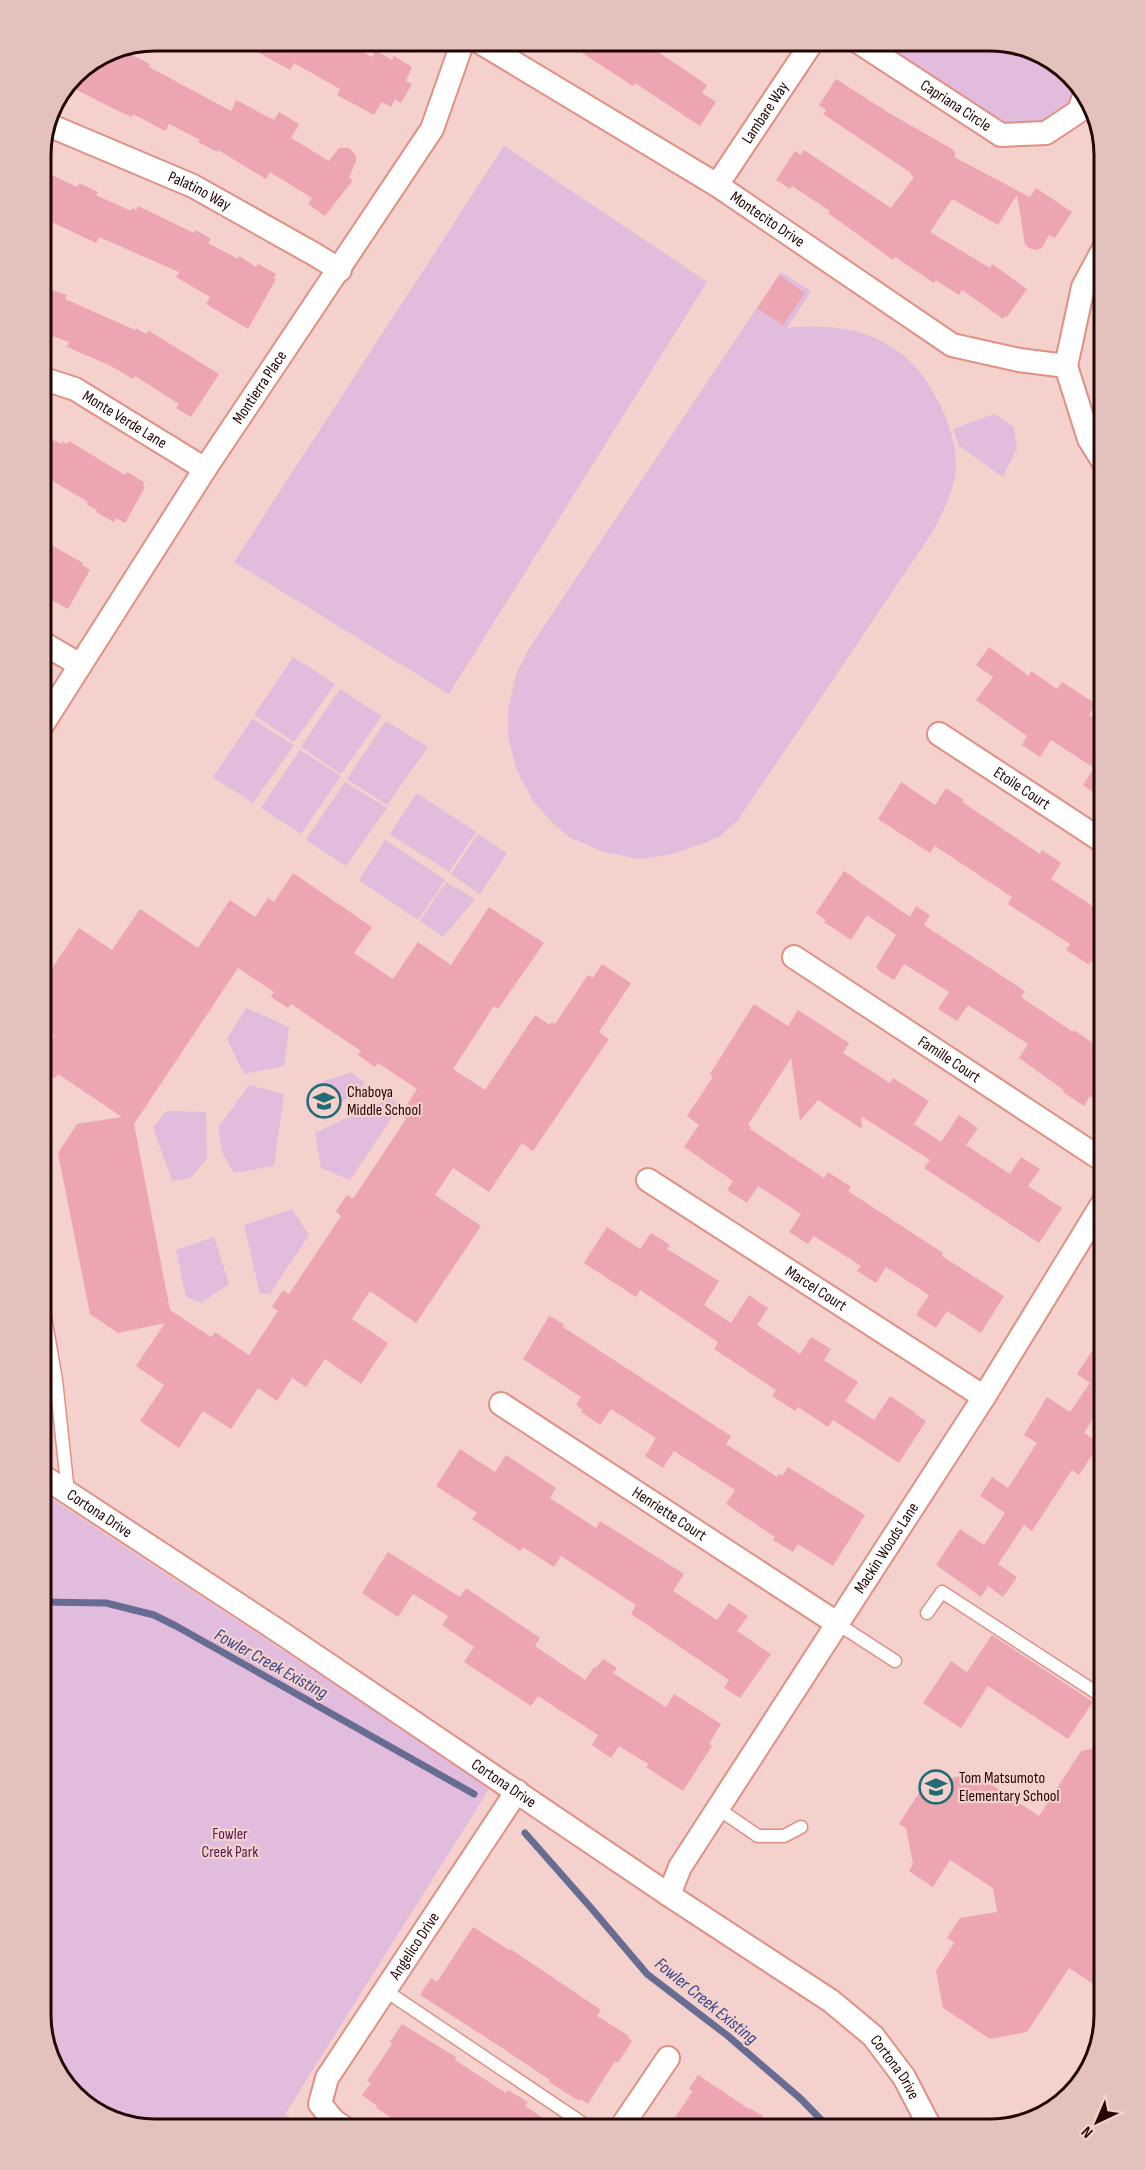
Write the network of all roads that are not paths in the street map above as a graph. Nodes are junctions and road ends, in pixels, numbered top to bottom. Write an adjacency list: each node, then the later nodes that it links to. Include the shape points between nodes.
1 (459, 51): 9 (street, Montierra Place, via 432,129)
2 (495, 51): 7 (street, Montecito Drive)
3 (806, 51): 7 (street, Lambare Way)
4 (871, 51): 5 (street, Capriana Circle, via 1000,135 1046,133 1079,111)
5 (1081, 105)
6 (55, 128): 9 (street, Palatino Way, via 193,186)
7 (717, 185): 10 (street, Montecito Drive, via 952,345)
8 (1094, 267): 10 (street, via 1083,287)
9 (340, 270): 13 (street, Montierra Place)
10 (1066, 366): 12 (street)
11 (51, 381): 13 (street, Monte Verde Lane, via 75,388)
12 (1094, 447)
13 (205, 469): 15 (street, Montierra Place)
14 (51, 648): 15 (street)
15 (80, 665): 16 (street, Montierra Place)
16 (51, 712)
17 (939, 734): 18 (street, Etoile Court)
18 (1094, 835)
19 (794, 957): 20 (street, Famille Court)
20 (1094, 1154)
21 (648, 1180): 24 (street, Marcel Court)
22 (1094, 1217): 24 (street, Mackin Woods Lane)
23 (51, 1351): 27 (lane)
24 (984, 1397): 29 (street, Mackin Woods Lane)
25 (501, 1404): 29 (street, Henriette Court)
26 (51, 1482): 27 (street, Cortona Drive)
27 (68, 1493): 32 (street, Cortona Drive)
28 (927, 1613): 31 (lane, via 942,1592)
29 (838, 1624): 30 (lane); 33 (street, Mackin Woods Lane)
30 (895, 1661)
31 (1094, 1691)
32 (517, 1791): 35 (street, Cortona Drive); 36 (street, Angelico Drive)
33 (717, 1808): 34 (lane, via 758,1836 784,1836); 35 (street, Mackin Woods Lane, via 680,1867)
34 (801, 1827)
35 (669, 1895): 41 (street, Cortona Drive, via 831,2001 873,2036 904,2078)
36 (386, 1991): 38 (street, Angelico Drive, via 327,2078 320,2104); 39 (lane)
37 (668, 2058): 40 (street)
38 (332, 2119)
39 (576, 2119)
40 (627, 2119)
41 (925, 2119)

